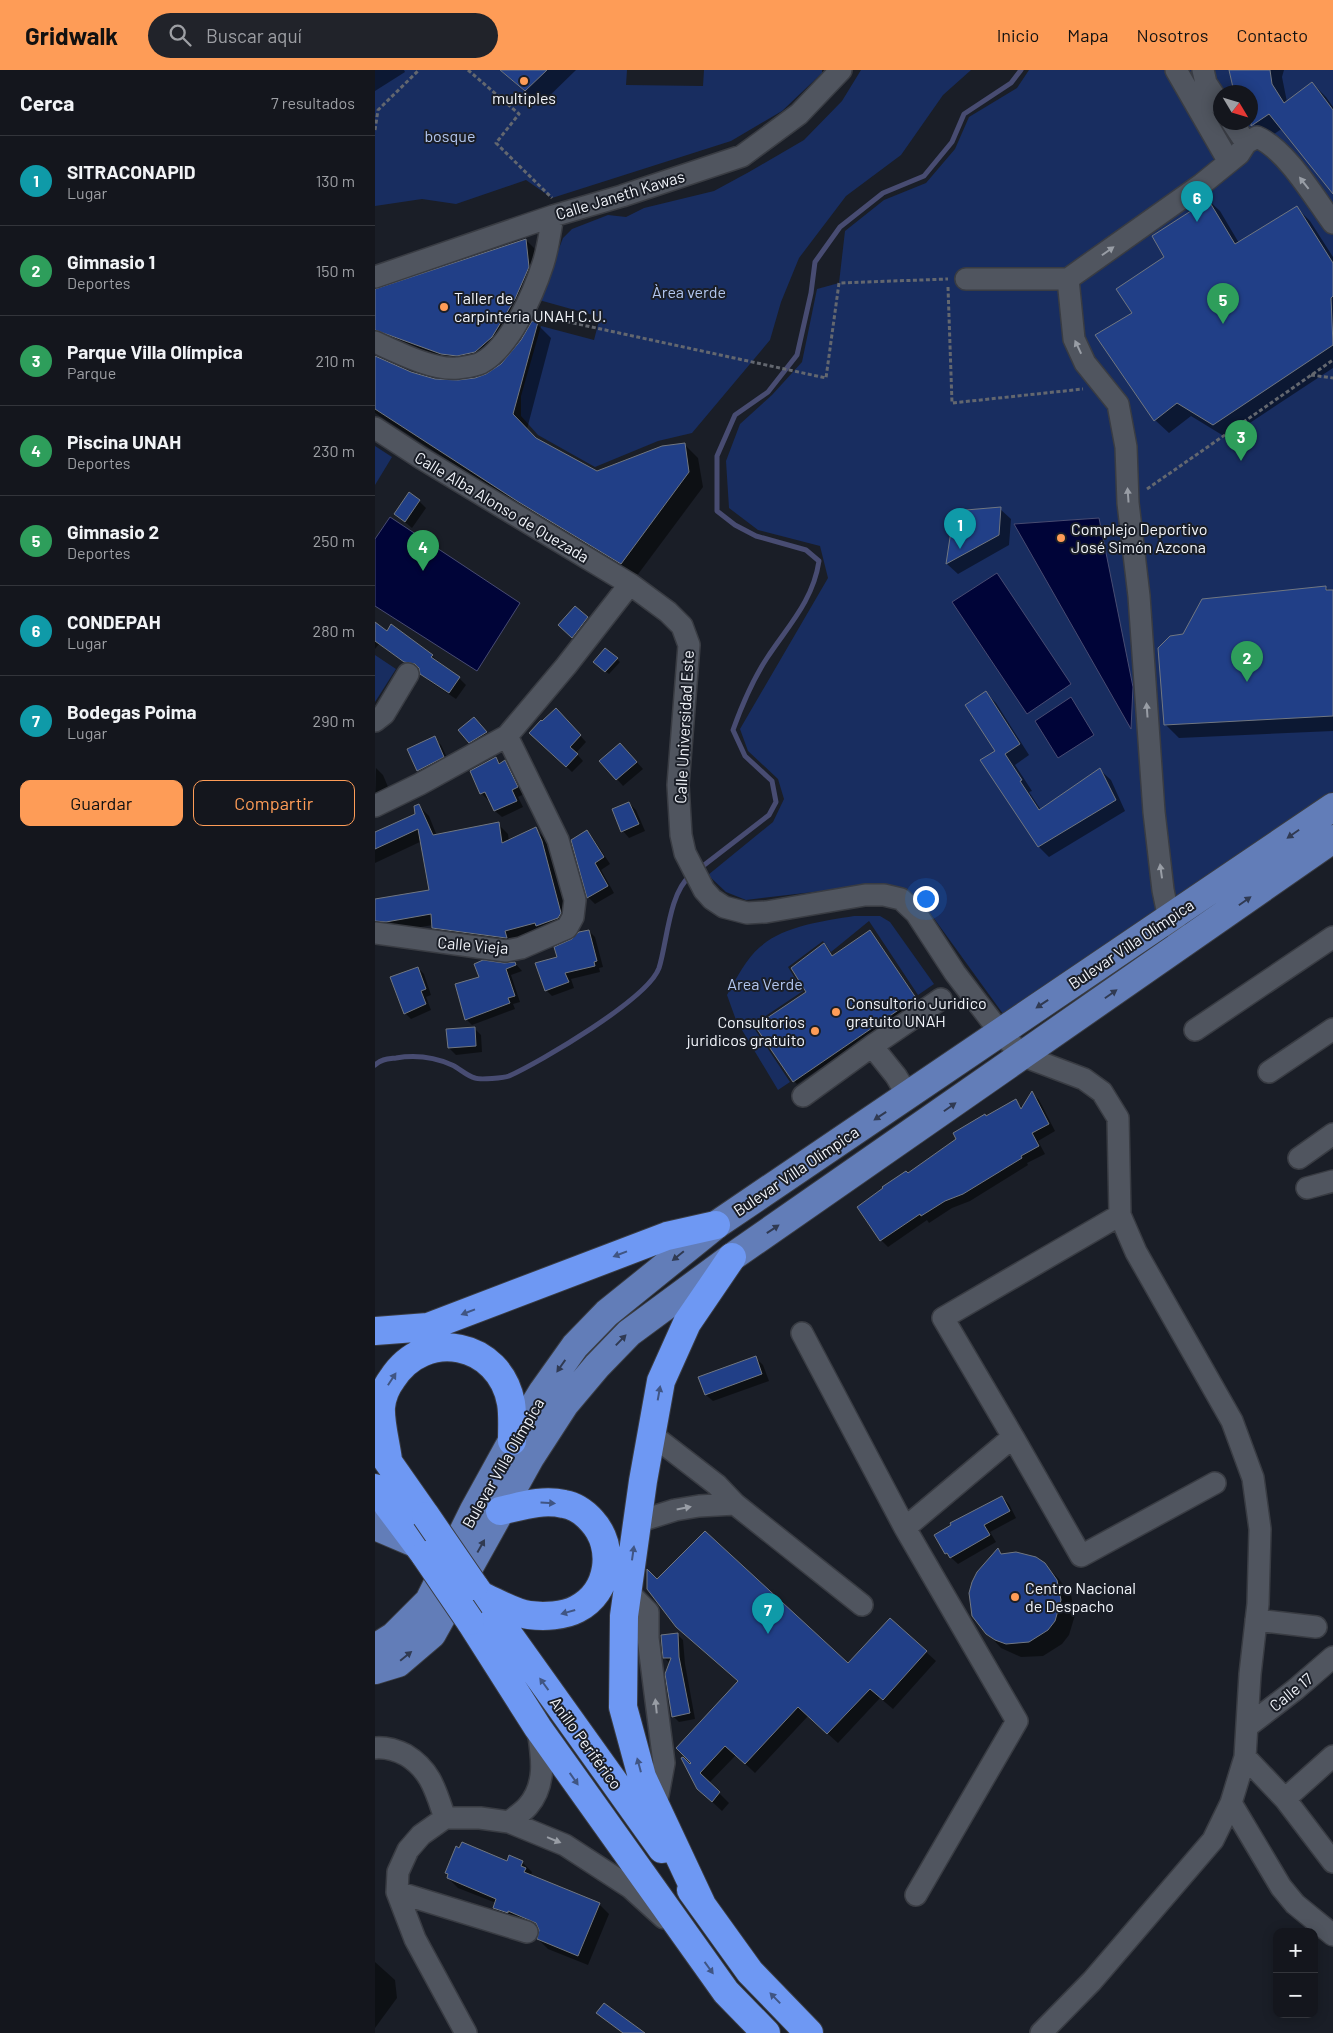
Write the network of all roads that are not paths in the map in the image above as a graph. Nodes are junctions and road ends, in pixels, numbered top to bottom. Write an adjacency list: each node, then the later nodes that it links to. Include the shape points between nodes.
1 (826, 70): 6 (street)
2 (841, 70): 6 (street, Calle Janeth Kawas)
3 (1176, 70): 9 (street)
4 (1203, 70): 5 (street)
5 (1213, 94)
6 (817, 97): 10 (street, Calle Janeth Kawas, via 742,156 621,196)
7 (1238, 130): 8 (street)
8 (1247, 143): 9 (street); 11 (street, one-way to 8, via 1278,150 1257,136)
9 (1229, 162): 14 (street, one-way to 9)
10 (553, 207): 12 (street, Calle Janeth Kawas); 15 (street, via 544,263 522,312 496,350 480,363 457,368 425,363)
11 (1333, 223)
12 (375, 277)
13 (957, 279): 14 (street)
14 (1068, 279): 24 (street, one-way to 14, via 1154,812 1125,447 1118,404 1085,363 1074,339)
15 (375, 342)
16 (375, 428): 17 (street, Calle Alba Alonso de Quezada, via 429,464)
17 (630, 584): 20 (street, via 567,666); 31 (street, Calle Universidad Este, via 668,612 681,626 689,645 678,786 685,853 704,890 724,907 747,913 865,895 884,895 901,900 916,913 955,973)
18 (408, 674): 19 (street, via 384,714)
19 (375, 722)
20 (507, 736): 21 (street); 25 (street, Calle Vieja, via 558,840 575,900 573,917 567,928 506,951)
21 (375, 806)
22 (1333, 807): 24 (main road, Bulevar Villa Olímpica, one-way to 24)
23 (1333, 839): 27 (main road, Bulevar Villa Olímpica, one-way to 23)
24 (1169, 919): 27 (street); 31 (main road, Bulevar Villa Olímpica, one-way to 31)
25 (375, 933)
26 (1333, 936): 30 (street)
27 (1184, 943): 33 (main road, Bulevar Villa Olímpica, one-way to 27)
28 (941, 999): 32 (street)
29 (1333, 1029): 34 (street)
30 (1195, 1030)
31 (1000, 1032): 33 (street, Calle Universidad Este); 36 (main road, Bulevar Villa Olímpica)
32 (873, 1046): 35 (street); 36 (street)
33 (1023, 1056): 41 (street, via 1084,1079 1102,1092 1113,1108 1118,1118); 43 (main road, Bulevar Villa Olímpica, one-way to 33)
34 (1269, 1072)
35 (803, 1096)
36 (908, 1096): 42 (main road, Bulevar Villa Olímpica, one-way to 42)
37 (1333, 1134): 38 (street)
38 (1299, 1158)
39 (1333, 1182): 40 (street)
40 (1307, 1188)
41 (1120, 1216): 47 (street, via 943,1318); 60 (street, via 1136,1252 1232,1421 1253,1478 1260,1529)
42 (716, 1225): 44 (highway, one-way to 44, via 667,1236 428,1326); 48 (main road, Bulevar Villa Olímpica, one-way to 48, via 607,1313 575,1346)
43 (732, 1257): 46 (highway, one-way to 43, via 661,1381 687,1323); 53 (main road, Bulevar Villa Olímpica, one-way to 43, via 565,1404 597,1366 629,1333)
44 (375, 1331)
45 (802, 1333): 56 (street)
46 (651, 1434): 52 (street, via 717,1485); 54 (highway)
47 (1013, 1438): 50 (street, via 1081,1556); 56 (street)
48 (512, 1441): 49 (highway, one-way to 48, via 381,1408 385,1389 399,1368 417,1354 441,1346 469,1349 490,1362 503,1380 511,1403); 62 (main road, Bulevar Villa Olímpica, via 429,1601 394,1636)
49 (382, 1451): 58 (highway, Anillo Periférico, bridge)
50 (1215, 1483)
51 (375, 1488): 57 (highway, Anillo Periférico)
52 (735, 1504): 54 (street, one-way to 52, via 675,1510); 59 (street)
53 (501, 1511): 58 (highway, one-way to 58, via 540,1502 565,1504 584,1512 600,1530 608,1553 605,1575 596,1593 578,1609 554,1616 527,1615); 64 (main road, Bulevar Villa Olímpica, one-way to 53, via 397,1663 432,1634)
54 (637, 1522): 77 (highway, one-way to 54, via 642,1777 623,1707 624,1616)
55 (375, 1526): 57 (main road)
56 (905, 1528): 76 (street, via 1017,1721)
57 (421, 1549): 66 (highway, Anillo Periférico, bridge)
58 (477, 1590): 77 (highway, Anillo Periférico, one-way to 58)
59 (862, 1605)
60 (1256, 1620): 61 (street); 65 (street)
61 (1316, 1627)
62 (375, 1648)
63 (1333, 1657): 65 (street, Calle 17)
64 (375, 1670)
65 (1248, 1726): 69 (street)
66 (538, 1728): 73 (street, via 543,1763 540,1787 528,1806); 80 (highway, Anillo Periférico, one-way to 80)
67 (375, 1748): 72 (street, via 399,1752 416,1761 427,1773)
68 (1333, 1756): 70 (street)
69 (1245, 1757): 70 (street); 71 (street)
70 (1285, 1799): 74 (street)
71 (1231, 1803): 79 (street, via 1281,1887 1295,1904); 84 (street, via 1213,1840 1093,1981)
72 (445, 1818): 73 (street); 75 (street, via 421,1835 408,1850 398,1872)
73 (509, 1822): 80 (street, one-way to 80, via 565,1845 631,1888)
74 (1333, 1862)
75 (397, 1892): 78 (street); 81 (street, via 415,1940)
76 (916, 1895)
77 (702, 1905): 83 (highway, Anillo Periférico, one-way to 77, via 750,1972)
78 (527, 1932)
79 (1333, 1935)
80 (691, 1943): 82 (highway, Anillo Periférico, one-way to 82, via 726,1992)
81 (466, 2033)
82 (766, 2033)
83 (809, 2033)
84 (1041, 2033)

